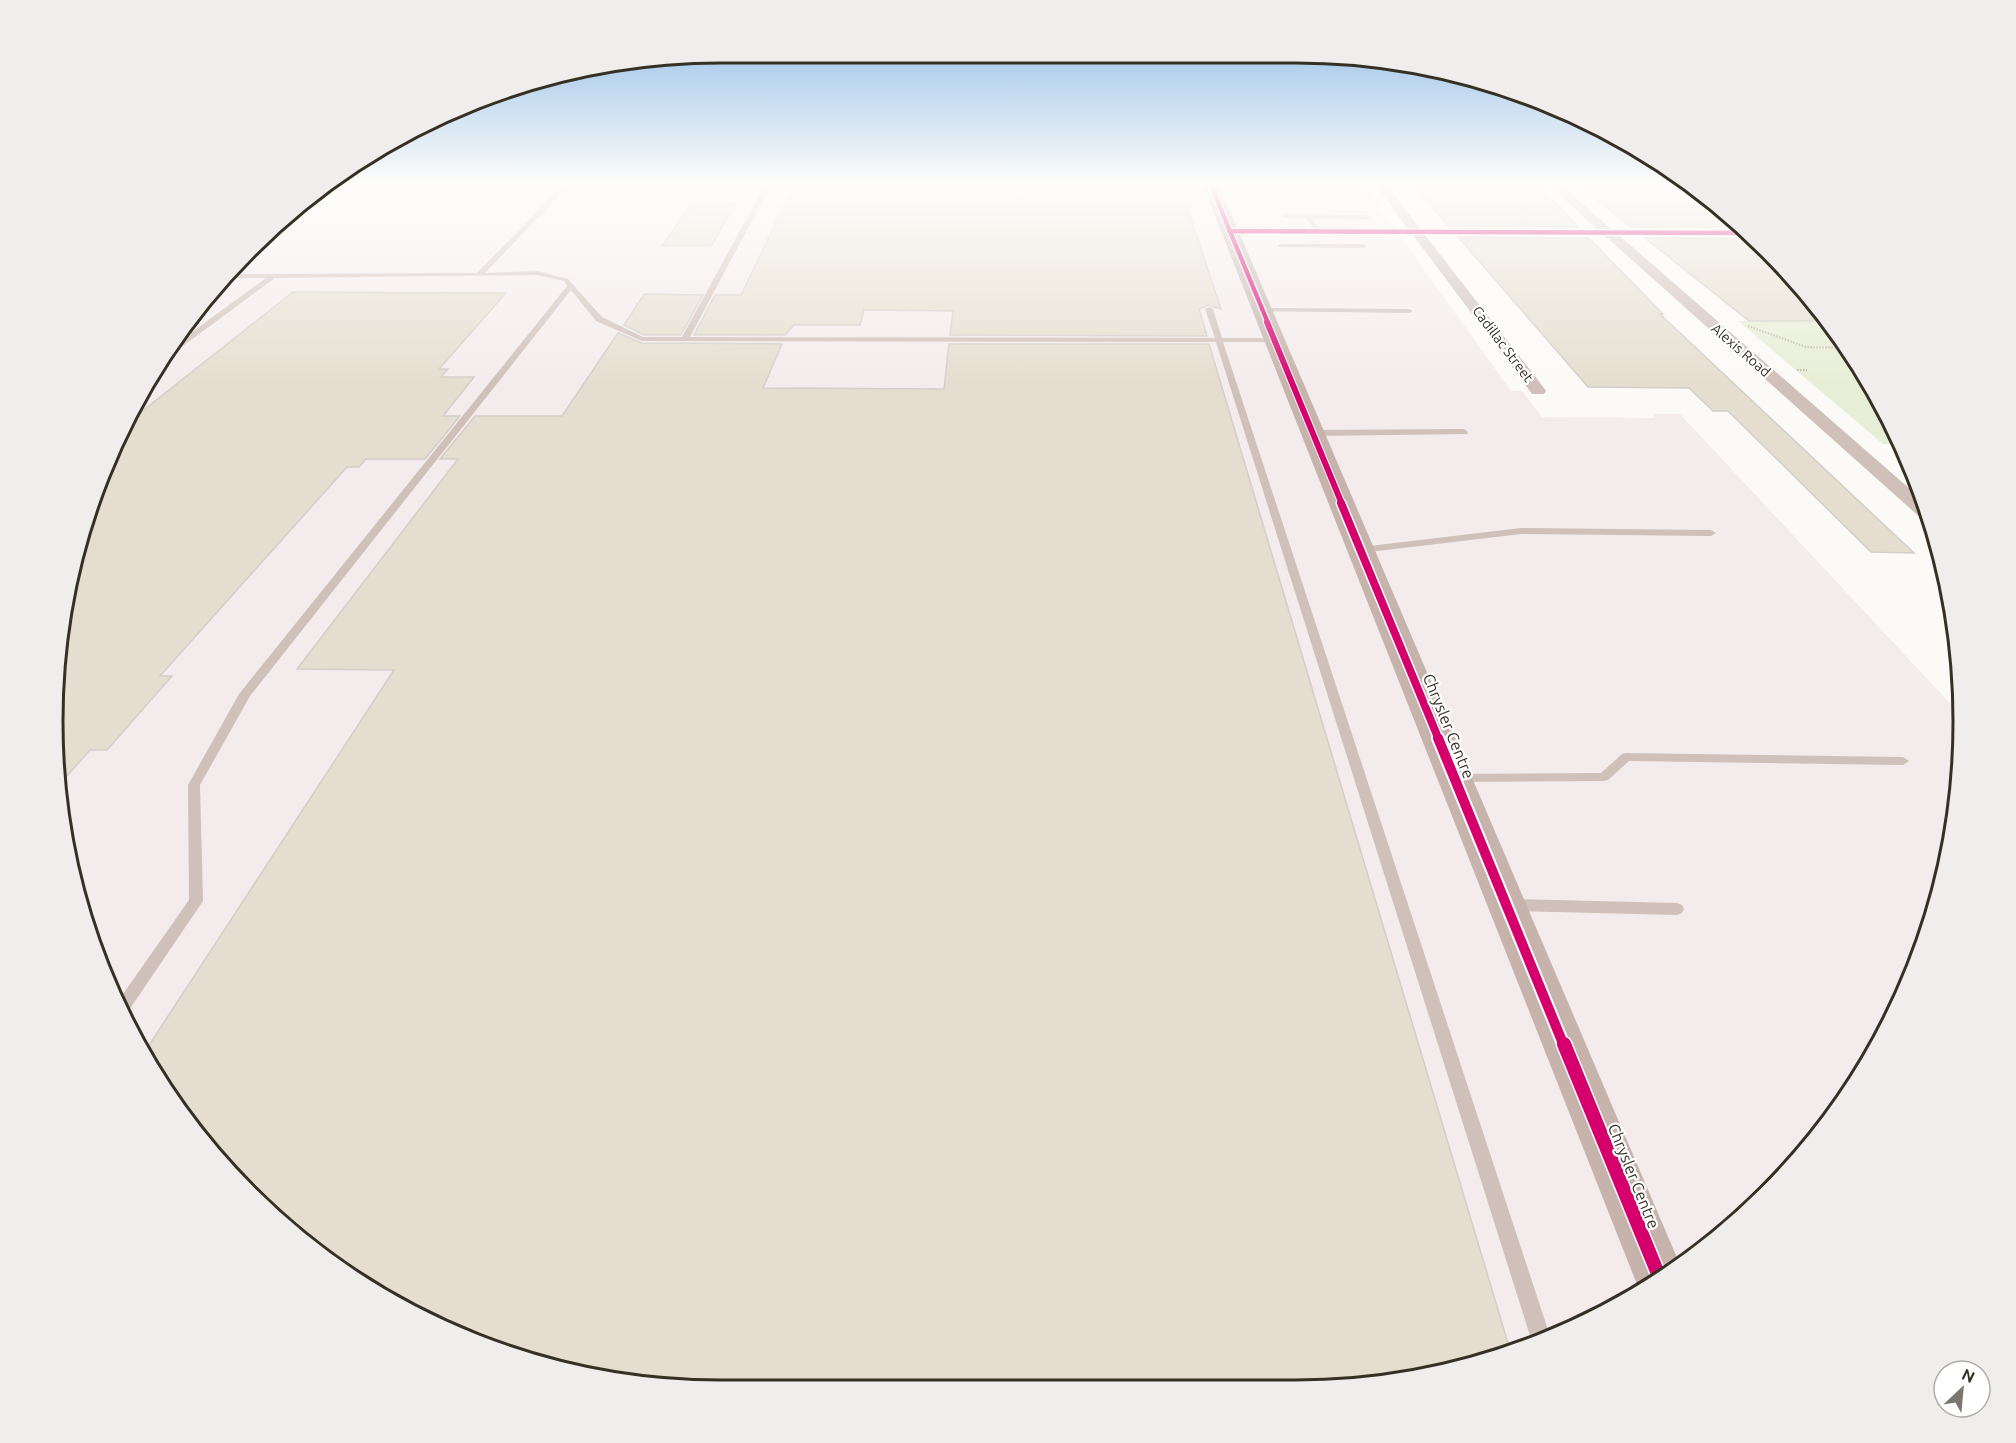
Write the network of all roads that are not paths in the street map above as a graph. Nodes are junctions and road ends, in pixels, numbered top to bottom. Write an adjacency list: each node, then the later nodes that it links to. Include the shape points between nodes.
1 (502, 250): 6 (lane)
2 (734, 250): 13 (lane)
3 (1237, 250): 11 (street, Chrysler Centre)
4 (1431, 250): 17 (street, Cadillac Street)
5 (1629, 250): 20 (street, Alexis Road)
6 (478, 275): 8 (lane); 9 (lane, via 537,273 566,280)
7 (237, 276): 8 (lane)
8 (273, 276): 15 (lane)
9 (571, 286): 13 (lane, via 599,319 642,339); 27 (lane, via 244,694 194,785 196,901)
10 (1209, 309): 14 (lane)
11 (1262, 310): 12 (lane); 16 (street, Chrysler Centre)
12 (1409, 311)
13 (686, 339): 14 (lane)
14 (1218, 339): 16 (lane); 29 (lane)
15 (186, 340)
16 (1274, 340): 19 (street, Chrysler Centre)
17 (1538, 391)
18 (1464, 432): 19 (lane)
19 (1313, 433): 22 (street, Chrysler Centre)
20 (1915, 503)
21 (1711, 533): 22 (lane, via 1521,531)
22 (1361, 550): 24 (street, Chrysler Centre)
23 (1903, 761): 24 (lane, via 1626,757 1604,777)
24 (1454, 778): 25 (street, Chrysler Centre)
25 (1506, 904): 26 (lane); 28 (street, Chrysler Centre)
26 (1677, 909)
27 (126, 1002)
28 (1657, 1271)
29 (1539, 1333)

